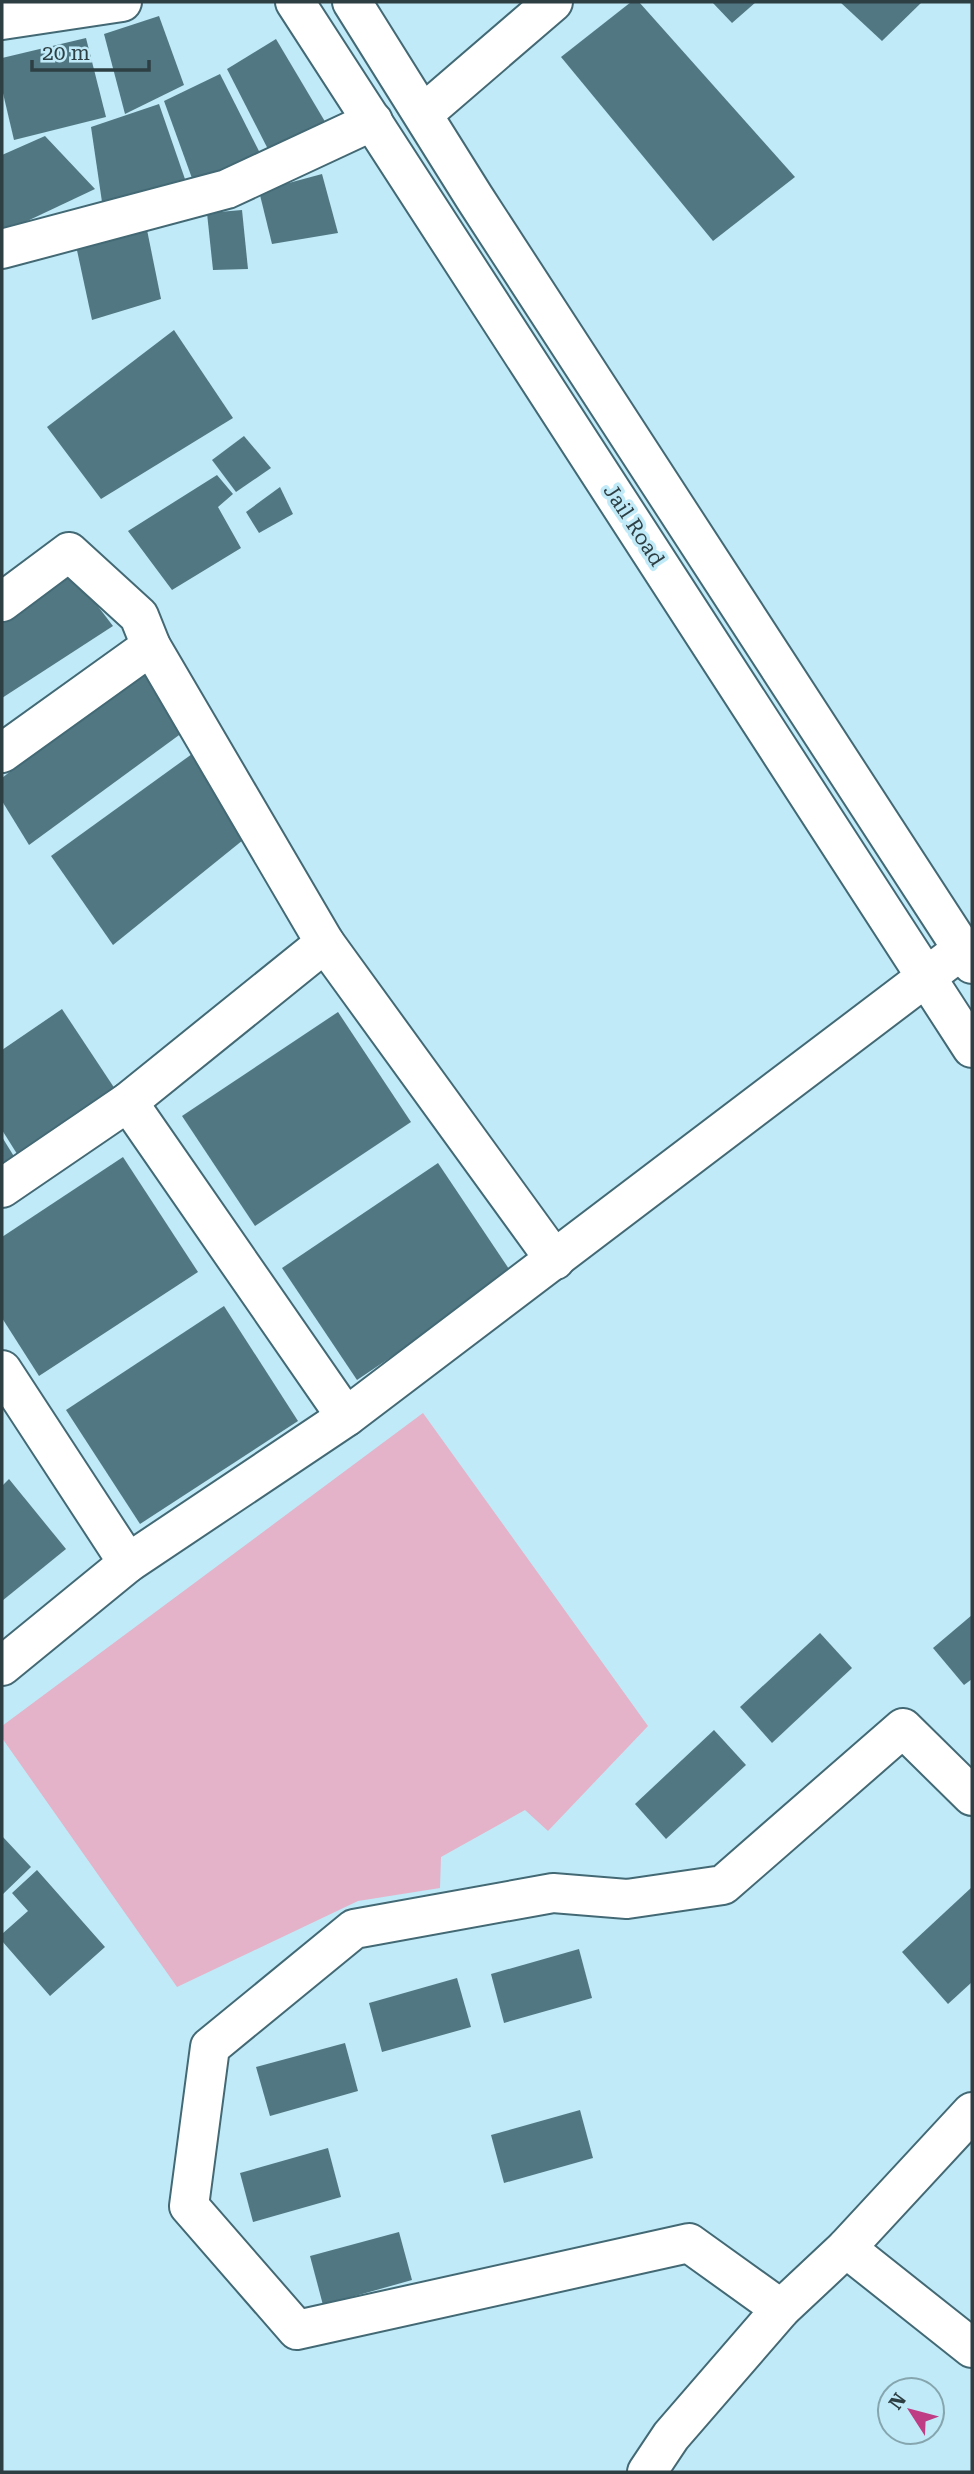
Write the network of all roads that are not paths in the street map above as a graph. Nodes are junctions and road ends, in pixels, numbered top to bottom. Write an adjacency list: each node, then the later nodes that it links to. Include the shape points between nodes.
1 (122, 2): 5 (street)
2 (295, 2): 7 (street, Jail Road)
3 (352, 2): 6 (street)
4 (553, 2): 6 (street)
5 (2, 20)
6 (423, 114): 13 (street)
7 (373, 121): 8 (street, via 227,189); 14 (street, Jail Road)
8 (2, 249)
9 (2, 602): 10 (street, via 69,552 139,616)
10 (151, 646): 11 (street); 12 (street)
11 (2, 753)
12 (325, 943): 16 (street); 18 (street)
13 (968, 956): 14 (street)
14 (926, 977): 15 (street, Jail Road); 18 (street)
15 (972, 1048)
16 (128, 1102): 17 (street); 20 (street)
17 (2, 1188)
18 (555, 1260): 20 (street)
19 (2, 1370): 21 (street)
20 (346, 1417): 21 (street)
21 (128, 1563): 22 (street)
22 (2, 1666)
23 (972, 1796): 26 (street, via 903,1728 723,1885 627,1899 552,1893 354,1929 210,2047 189,2206 297,2330 689,2243)
24 (972, 2112): 25 (street)
25 (846, 2248): 26 (street); 27 (street)
26 (781, 2309): 28 (street, via 671,2436)
27 (972, 2348)
28 (647, 2472)

